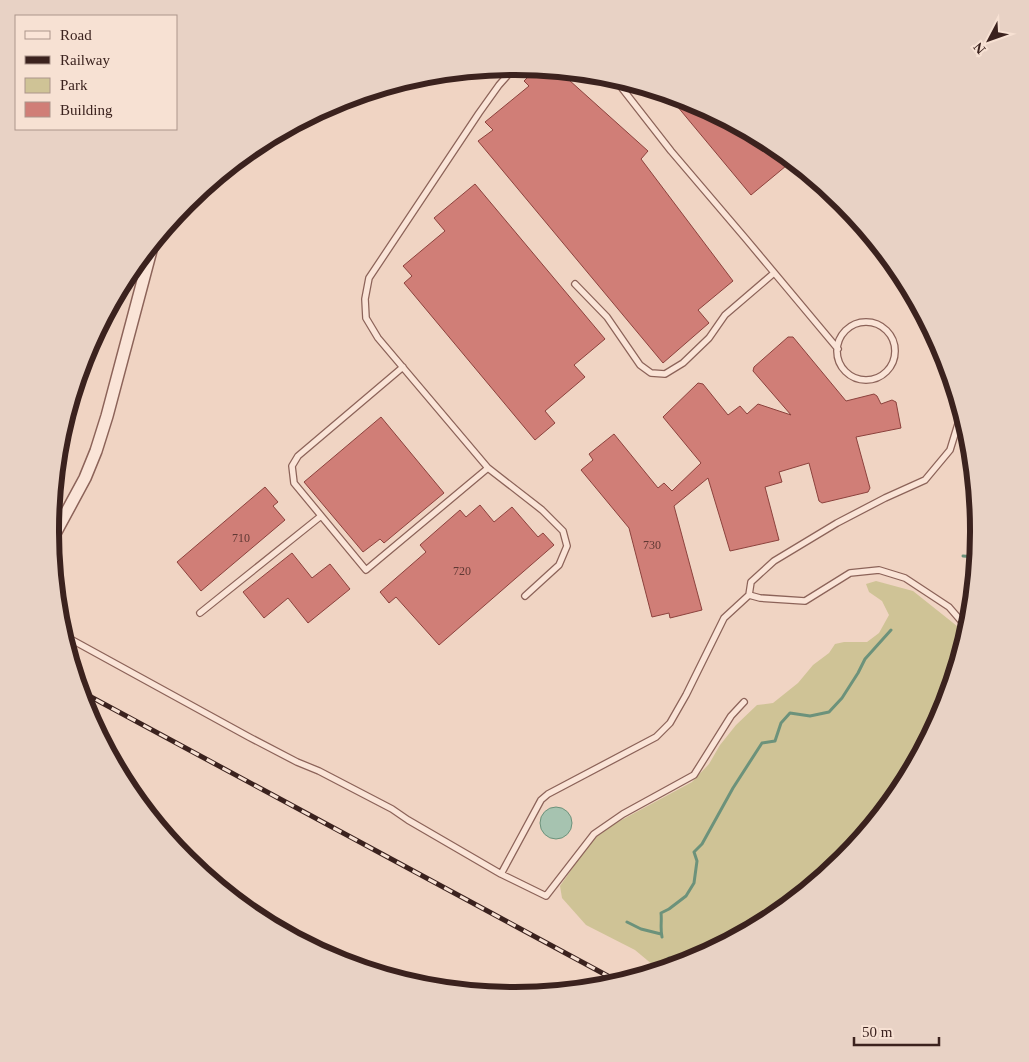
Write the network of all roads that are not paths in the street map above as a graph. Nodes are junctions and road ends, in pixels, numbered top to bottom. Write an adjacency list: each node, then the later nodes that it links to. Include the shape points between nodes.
1 (508, 75): 7 (lane, via 479,113 369,278 366,318)
2 (622, 89): 4 (lane)
3 (148, 261): 11 (street, via 96,451)
4 (774, 272): 5 (lane, via 725,315 709,338 684,363 665,374 651,373 640,365 607,317); 6 (lane)
5 (575, 284)
6 (838, 350): 6 (lane, via 844,369 861,380 881,376 891,366 895,353 889,334 871,323 851,327 842,336)
7 (403, 367): 9 (lane); 10 (lane, via 298,456 292,466 294,483)
8 (958, 425): 12 (lane, via 950,450 925,480 837,523 774,561 751,582)
9 (488, 468): 10 (lane, via 366,570); 13 (lane, via 542,510 563,531 567,546 558,566)
10 (321, 516): 14 (lane)
11 (59, 525)
12 (749, 595): 15 (lane, via 805,601 850,573 879,570 905,578 949,607); 18 (lane, via 724,618 670,722 656,737 541,800)
13 (525, 596)
14 (200, 614)
15 (961, 621)
16 (72, 639): 18 (lane, via 257,742 392,809)
17 (744, 702): 18 (lane, via 731,716 694,775 594,834 546,896)
18 (501, 874)

